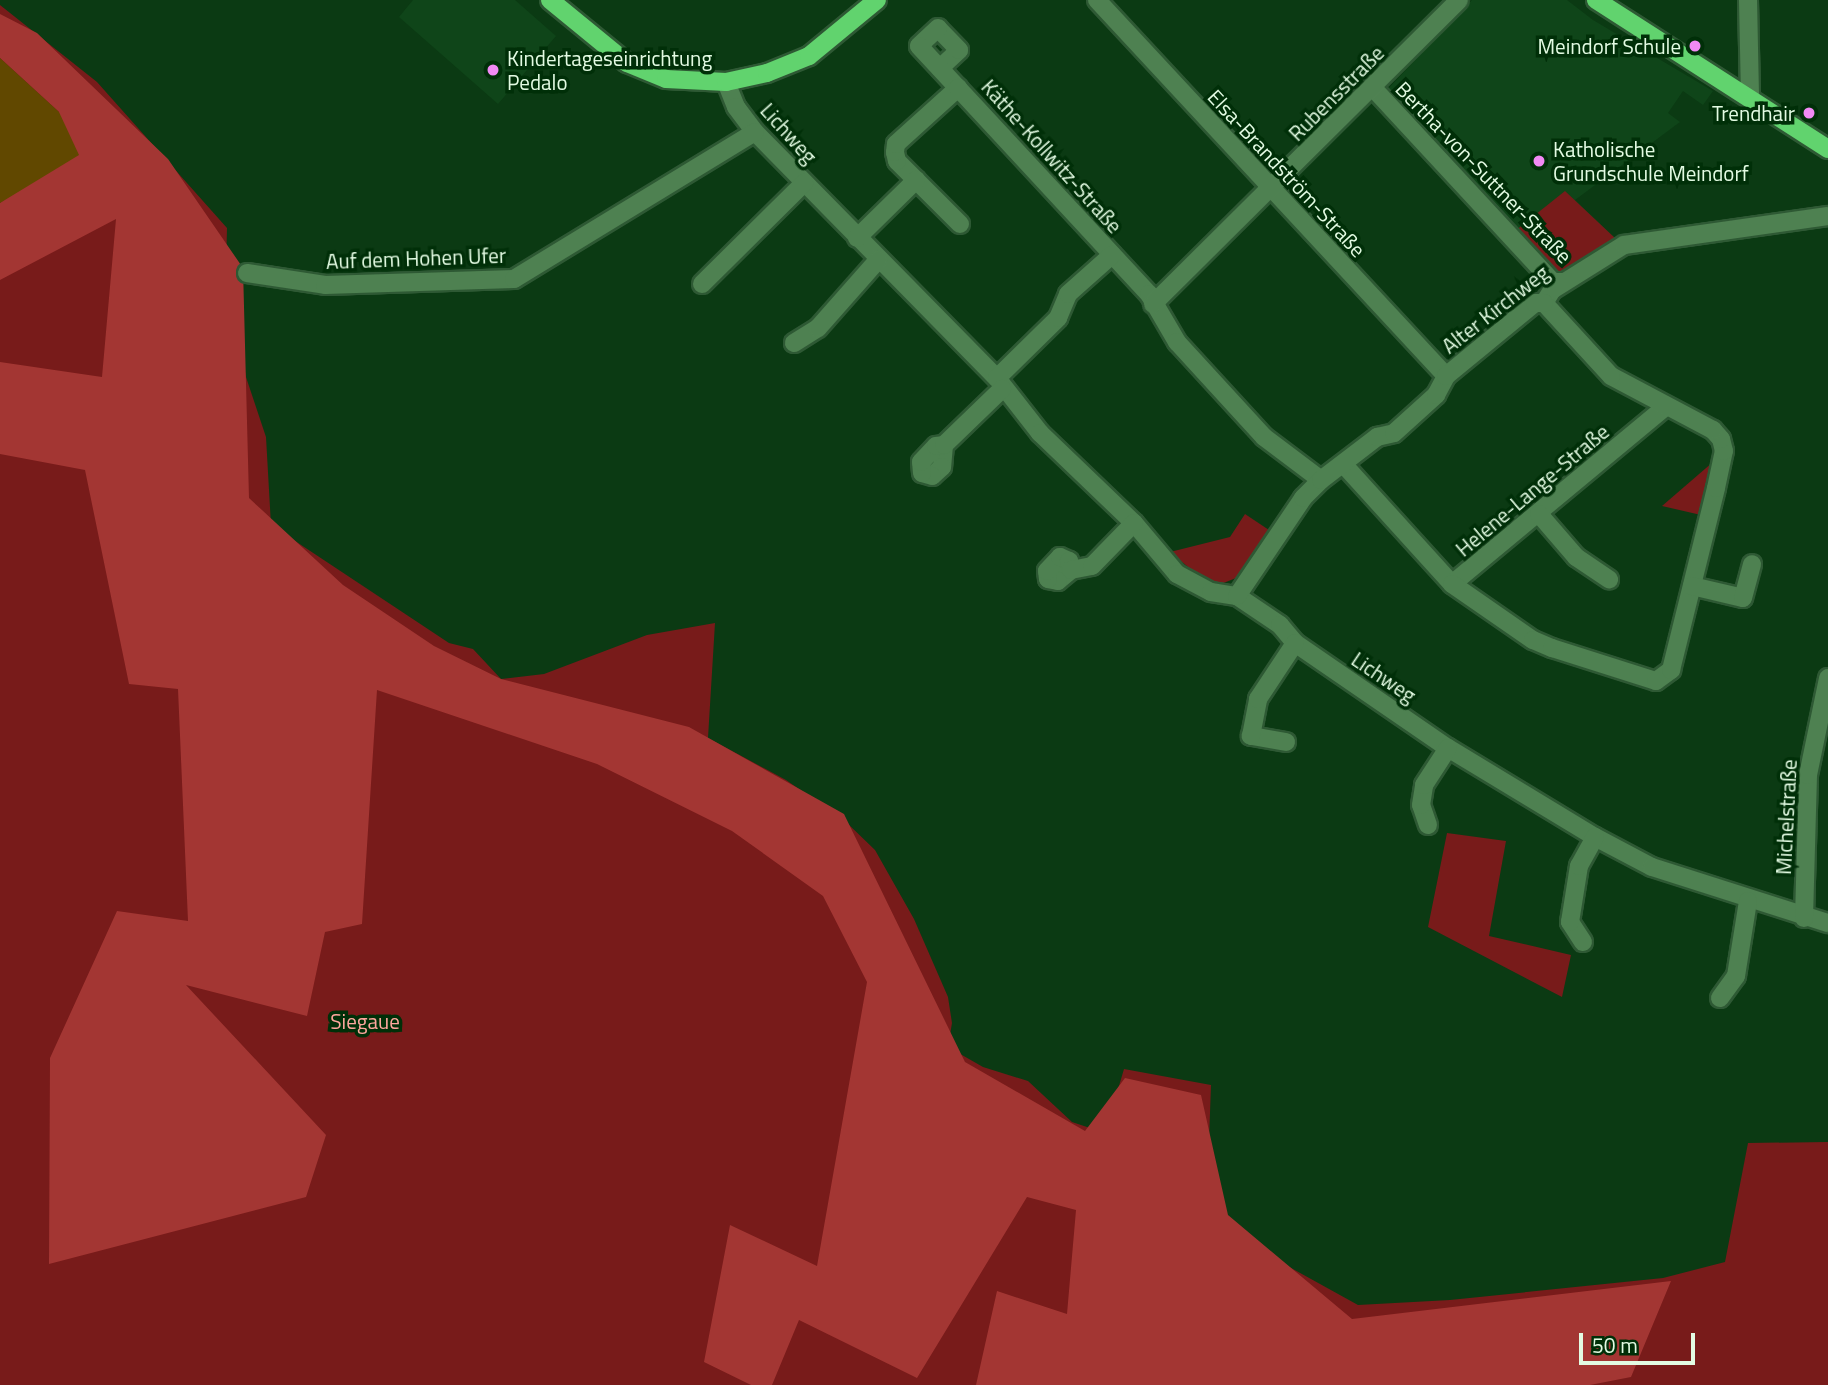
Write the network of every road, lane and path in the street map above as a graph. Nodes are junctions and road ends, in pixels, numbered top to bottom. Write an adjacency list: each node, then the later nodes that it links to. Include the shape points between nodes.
1 (550, 0): 8 (main road, via 627,63 666,79)
2 (877, 0): 8 (main road, Lichweg, via 809,56 767,73)
3 (1097, 0): 16 (street, Elsa-Brandström-Straße)
4 (1459, 0): 10 (street, Rubensstraße)
5 (1596, 0): 11 (main road)
6 (1748, 0): 11 (street)
7 (940, 68): 9 (street, Käthe-Kollwitz-Straße)
8 (726, 82): 12 (street, Lichweg, via 736,107)
9 (958, 88): 14 (street, Käthe-Kollwitz-Straße, via 896,144 897,161); 20 (street, Käthe-Kollwitz-Straße)
10 (1374, 89): 16 (street, Rubensstraße); 23 (street, Bertha-von-Suttner-Straße, via 1553,282)
11 (1750, 96): 13 (main road)
12 (755, 132): 15 (street, Lichweg); 22 (street, Auf dem Hohen Ufer, via 514,279 325,285)
13 (1828, 149)
14 (916, 180): 18 (street, Käthe-Kollwitz-Straße); 19 (street)
15 (804, 183): 19 (street, Lichweg); 24 (street, Lichweg)
16 (1271, 191): 26 (street, Rubensstraße); 28 (street, Elsa-Brandström-Straße)
17 (1828, 216): 23 (street, Alter Kirchweg, via 1623,245)
18 (960, 224)
19 (857, 238): 21 (street, Lichweg)
20 (1112, 255): 26 (street, Käthe-Kollwitz-Straße); 29 (street, Käthe-Kollwitz-Straße, via 1068,294 1058,318)
21 (878, 260): 27 (street, via 818,328); 29 (street, Lichweg)
22 (247, 273)
23 (1564, 282): 25 (street, Alter Kirchweg, via 1552,290)
24 (702, 284)
25 (1545, 303): 28 (street, Alter Kirchweg, via 1535,303); 30 (street, via 1611,376)
26 (1153, 304): 33 (street, Käthe-Kollwitz-Straße, via 1177,342 1264,437)
27 (794, 343)
28 (1446, 376): 32 (street, Alter Kirchweg, via 1436,395 1394,433 1377,438)
29 (999, 384): 31 (street); 35 (street, Lichweg, via 1041,433)
30 (1665, 407): 34 (street, Helene-Lange-Straße); 40 (street, via 1713,430 1724,451)
31 (944, 446)
32 (1345, 466): 33 (street, Alter Kirchweg); 39 (street, Helene-Lange-Straße)
33 (1321, 480): 41 (street, Alter Kirchweg, via 1303,498)
34 (1539, 513): 38 (street, via 1576,557); 39 (street, Helene-Lange-Straße)
35 (1134, 523): 37 (street, via 1093,566); 41 (street, Lichweg, via 1185,580 1211,592)
36 (1752, 564): 40 (street, via 1743,598)
37 (1071, 570)
38 (1609, 579)
39 (1452, 584): 40 (street, via 1533,640 1656,681 1671,670)
40 (1692, 586)
41 (1237, 596): 42 (street, Lichweg, via 1280,625)
42 (1295, 643): 44 (street, via 1258,699 1251,736); 45 (street, Lichweg)
43 (1828, 678): 49 (street, Michelstraße, via 1808,775)
44 (1286, 742)
45 (1448, 748): 46 (street, via 1424,785 1421,805); 47 (street, Lichweg)
46 (1428, 825)
47 (1594, 837): 48 (street, Lichweg, via 1652,867); 51 (street, via 1579,866 1570,922)
48 (1748, 901): 49 (street, Lichweg); 52 (street, via 1736,976)
49 (1804, 918): 50 (street, Lichweg)
50 (1828, 923)
51 (1583, 942)
52 (1720, 998)

